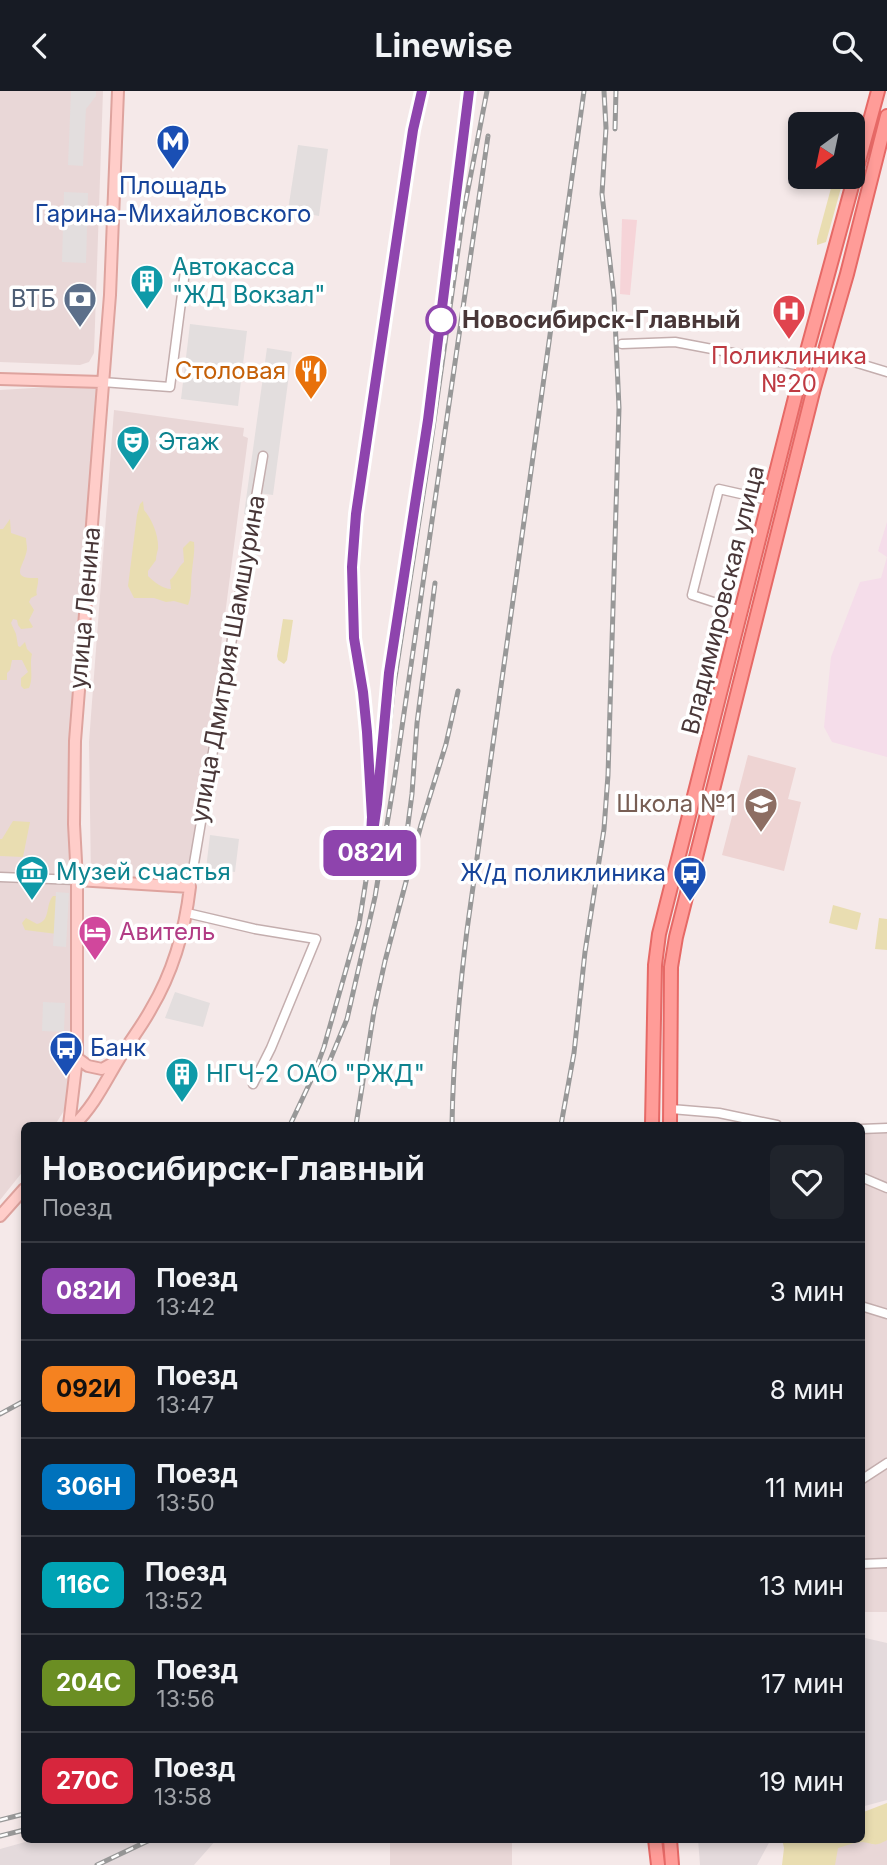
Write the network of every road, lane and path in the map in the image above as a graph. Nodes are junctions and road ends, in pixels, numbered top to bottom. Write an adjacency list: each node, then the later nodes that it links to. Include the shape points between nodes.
1 (118, 91): 10 (street, улица Ленина)
2 (878, 91): 7 (main road, Владимировская улица)
3 (887, 116): 6 (main road, Владимировская улица)
4 (186, 271): 10 (street, via 170,387)
5 (622, 344): 7 (street, via 675,342 796,365)
6 (823, 357): 7 (street); 8 (street, via 831,355); 21 (main road, Владимировская улица, via 676,937 671,967)
7 (804, 362): 24 (main road, Владимировская улица, via 659,934 654,965)
8 (887, 372)
9 (0, 379): 10 (street)
10 (102, 382): 15 (street, улица Ленина, via 75,741)
11 (263, 456): 16 (street, улица Дмитрия Шамшурина)
12 (763, 499): 13 (street, via 719,489 692,595)
13 (735, 609)
14 (0, 877): 15 (street)
15 (78, 880): 16 (street); 18 (street, улица Ленина)
16 (190, 887): 17 (street, улица Дмитрия Шамшурина)
17 (187, 913): 19 (street, улица Дмитрия Шамшурина, via 172,968 152,1009); 20 (street, via 316,939)
18 (77, 1058): 19 (street, via 102,1069); 22 (street, улица Ленина)
19 (118, 1060): 23 (street, улица Дмитрия Шамшурина)
20 (253, 1084)
21 (671, 1109): 25 (main road, Владимировская улица); 26 (street)
22 (69, 1122)
23 (77, 1122)
24 (652, 1122)
25 (670, 1122)
26 (762, 1122)
27 (887, 1128): 28 (street)
28 (865, 1129)
29 (865, 1179): 30 (street)
30 (887, 1188)
31 (21, 1192): 32 (street)
32 (0, 1216)
33 (865, 1307): 34 (street)
34 (887, 1314)
35 (887, 1463): 36 (street)
36 (865, 1474)
37 (887, 1563): 38 (street)
38 (865, 1564)
39 (655, 1843): 41 (main road)
40 (670, 1843): 42 (main road)
41 (657, 1865)
42 (672, 1865)

